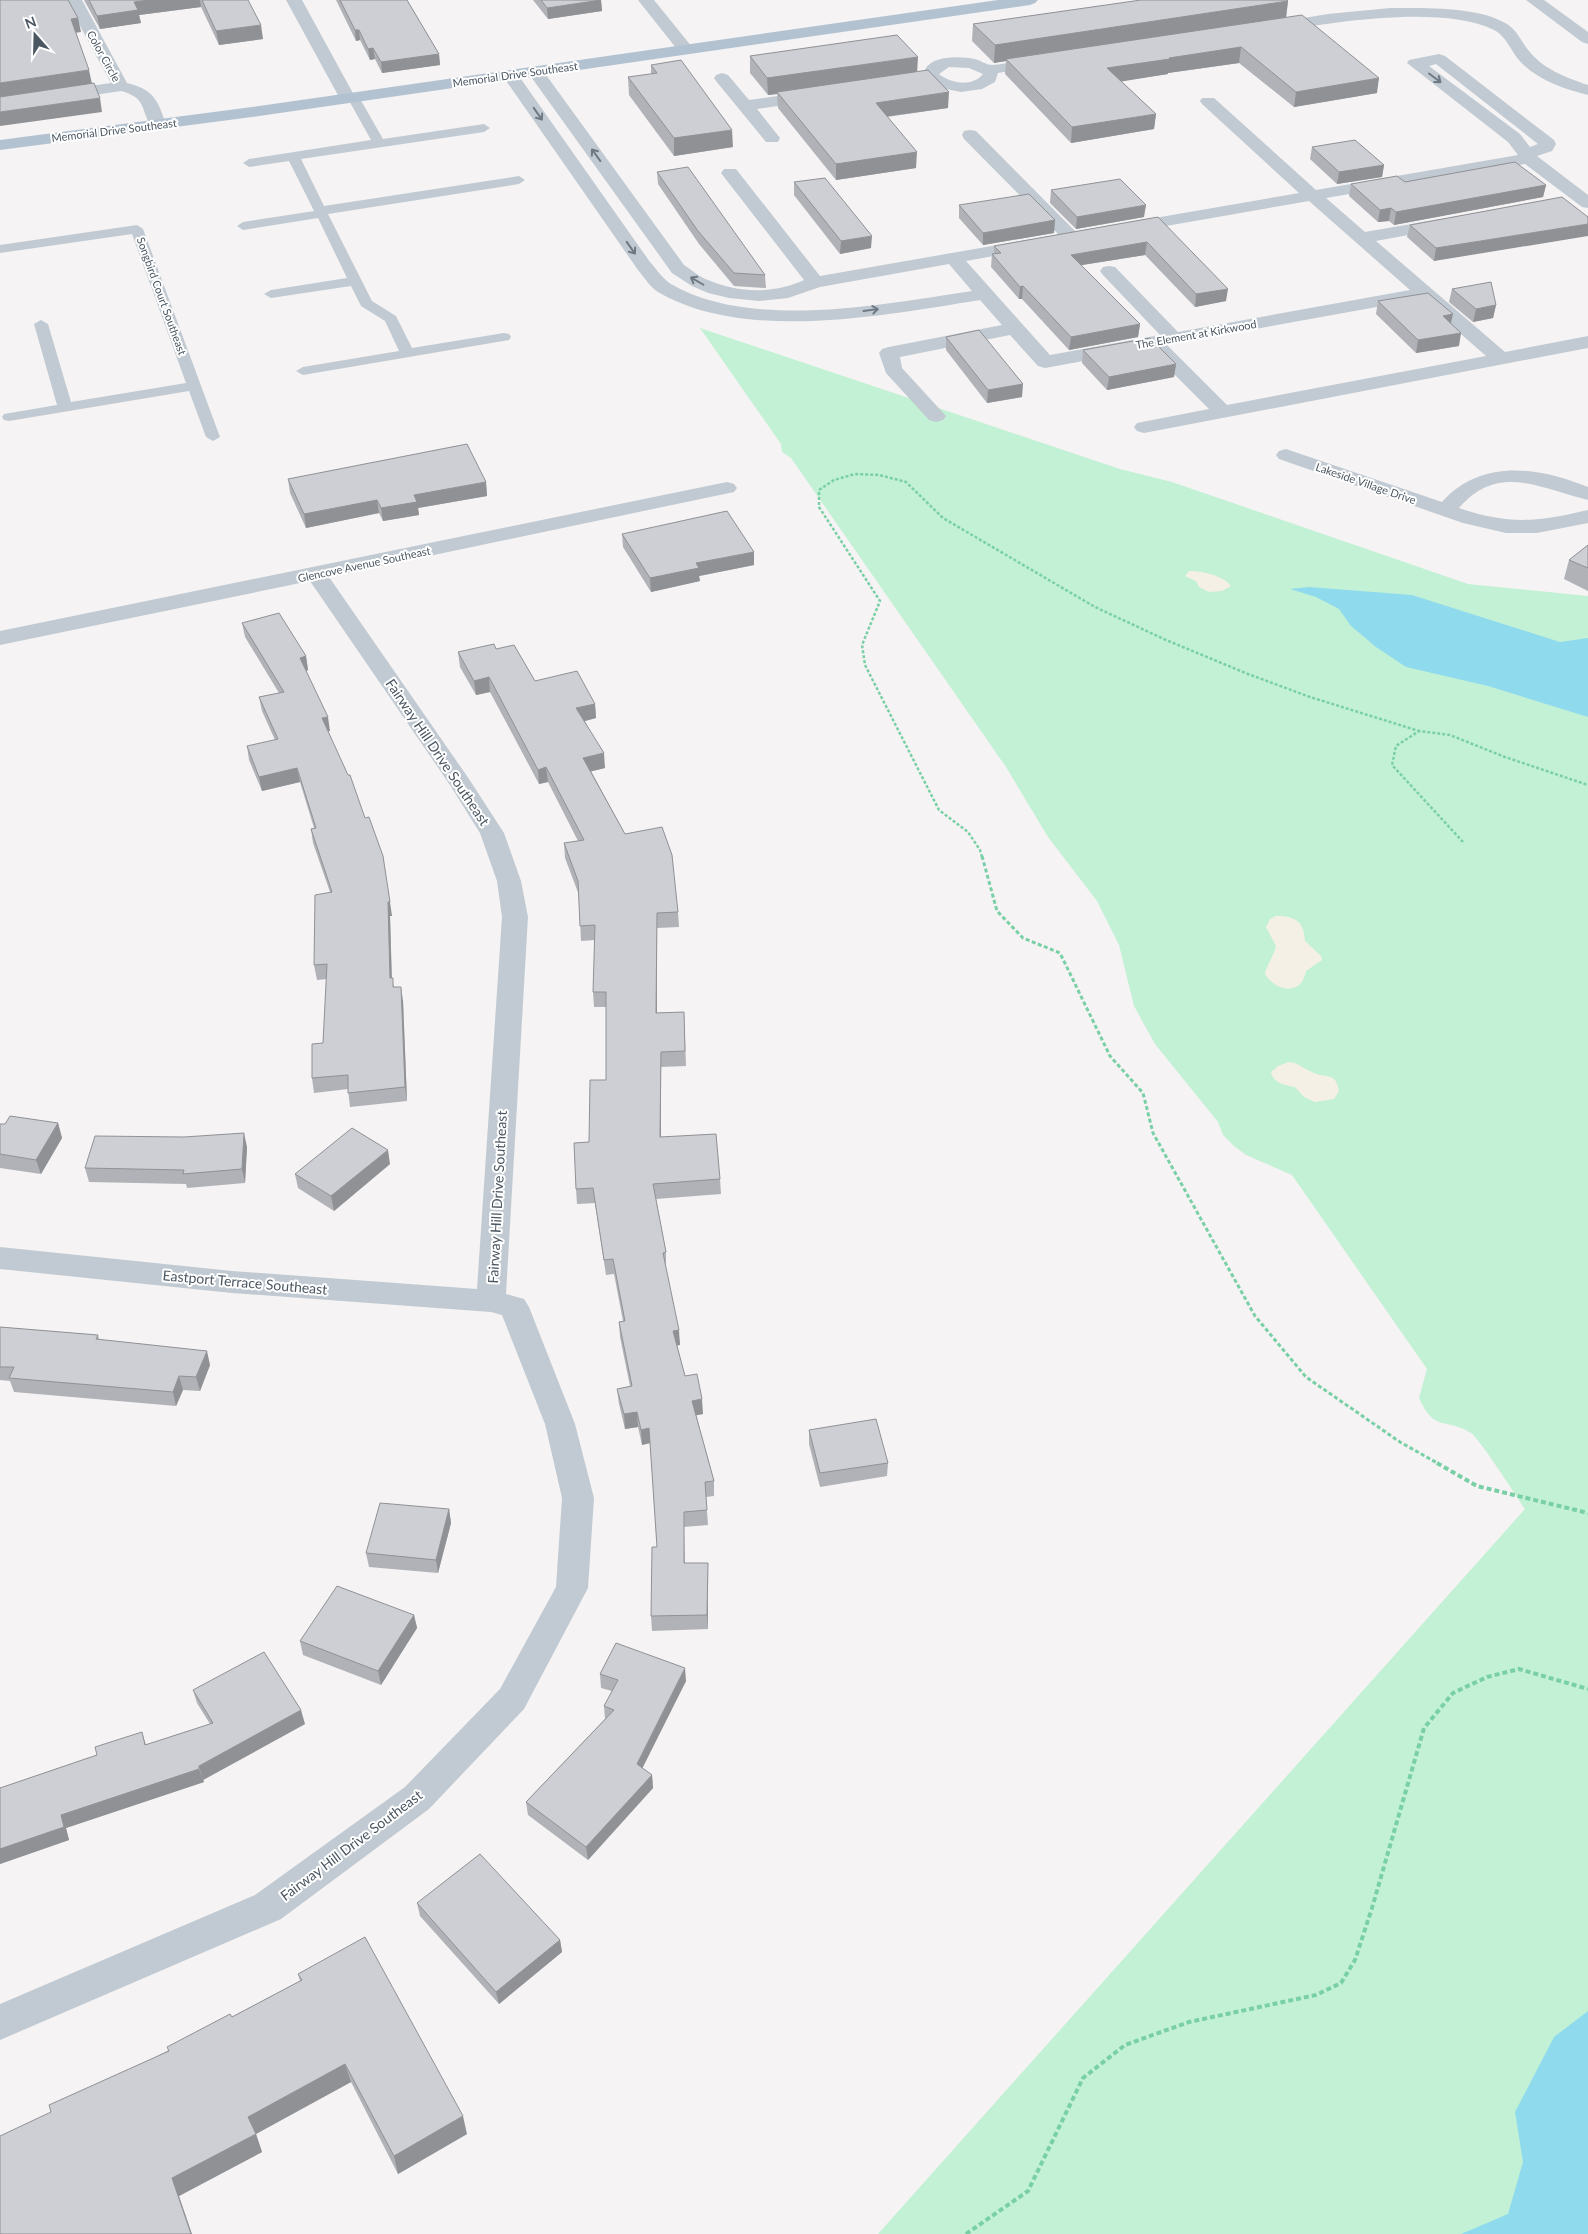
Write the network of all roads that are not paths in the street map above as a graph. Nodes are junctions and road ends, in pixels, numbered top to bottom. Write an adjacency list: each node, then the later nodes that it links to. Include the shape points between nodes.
1 (74, 0): 16 (street, Color Circle)
2 (294, 0): 19 (street)
3 (646, 0): 8 (street)
4 (1030, 0): 8 (main road, Memorial Drive Southeast)
5 (1534, 0): 7 (street)
6 (1260, 29): 17 (street, via 1405,7 1452,10 1478,16 1500,27 1534,65 1567,83)
7 (1588, 39)
8 (686, 50): 11 (main road, Memorial Drive Southeast)
9 (1056, 59): 10 (street)
10 (988, 70): 14 (street, via 989,78 966,87 947,85); 14 (street, via 972,63 948,62 933,69)
11 (535, 71): 12 (main road, Memorial Drive Southeast); 52 (street, one-way to 11, via 721,290 700,283 678,268)
12 (510, 74): 19 (main road, Memorial Drive Southeast); 53 (street, one-way to 53, via 644,266 664,288 732,312)
13 (722, 78): 22 (street)
14 (934, 78): 15 (street)
15 (886, 85)
16 (121, 86): 21 (street); 23 (street, Color Circle, via 139,90 147,96)
17 (1585, 88)
18 (829, 94): 22 (street)
19 (350, 97): 23 (main road, Memorial Drive Southeast); 27 (lane)
20 (1208, 101): 34 (street)
21 (0, 104)
22 (745, 106): 26 (street)
23 (158, 124): 28 (main road, Memorial Drive Southeast)
24 (484, 128): 27 (lane)
25 (970, 135): 42 (street)
26 (772, 138)
27 (379, 143): 29 (lane)
28 (0, 145)
29 (293, 156): 31 (lane); 37 (lane)
30 (1527, 156): 30 (street, one-way to 30, via 1548,144 1439,59 1416,63 1514,138 1524,147); 34 (street); 35 (street)
31 (249, 163)
32 (730, 173): 48 (street)
33 (519, 180): 37 (lane)
34 (1313, 196): 40 (street); 43 (street)
35 (1585, 201): 36 (street)
36 (1564, 202)
37 (320, 212): 39 (lane); 47 (lane)
38 (1464, 220): 43 (street)
39 (243, 226)
40 (1110, 231)
41 (1091, 234): 42 (street)
42 (1071, 237): 45 (street)
43 (1362, 238): 49 (street)
44 (0, 248): 63 (lane, Songbird Court Southeast, via 137,229)
45 (953, 258): 48 (street); 51 (street, The Element at Kirkwood)
46 (1109, 271): 57 (street)
47 (355, 281): 50 (lane); 60 (lane, via 366,303 391,319)
48 (815, 282): 52 (street)
49 (1425, 293): 57 (street, The Element at Kirkwood); 61 (street)
50 (271, 294)
51 (986, 294): 53 (street, one-way to 51, via 862,312); 55 (street, The Element at Kirkwood)
52 (777, 295): 53 (street)
53 (780, 314)
54 (41, 324): 64 (lane)
55 (1015, 328): 58 (street, The Element at Kirkwood, via 1045,362); 66 (street, via 888,353 893,369)
56 (504, 337): 60 (lane)
57 (1174, 338): 58 (street, The Element at Kirkwood)
58 (1154, 342): 65 (street)
59 (1588, 342): 61 (street)
60 (407, 353): 62 (lane)
61 (1501, 359): 65 (street)
62 (303, 371)
63 (194, 386): 64 (lane); 69 (lane, Songbird Court Southeast)
64 (64, 408): 67 (lane)
65 (1223, 412): 68 (street)
66 (936, 416)
67 (9, 417)
68 (1144, 427)
69 (213, 437)
70 (1286, 455): 73 (street, Lakeside Village Drive)
71 (727, 488): 75 (street, Glencove Avenue Southeast)
72 (1588, 494): 73 (street, via 1548,480 1514,476 1484,480 1462,493)
73 (1446, 510): 74 (street, Lakeside Village Drive, via 1506,527 1537,527)
74 (1588, 516)
75 (316, 574): 76 (street, Glencove Avenue Southeast); 78 (street, Fairway Hill Drive Southeast, via 462,784 492,833 509,881 515,917)
76 (0, 638)
77 (0, 1258): 78 (street, Eastport Terrace Southeast, via 232,1282)
78 (491, 1301): 79 (street, Fairway Hill Drive Southeast, via 514,1307 560,1424 578,1498 572,1588 512,1699 417,1798 268,1906)
79 (0, 2022)

